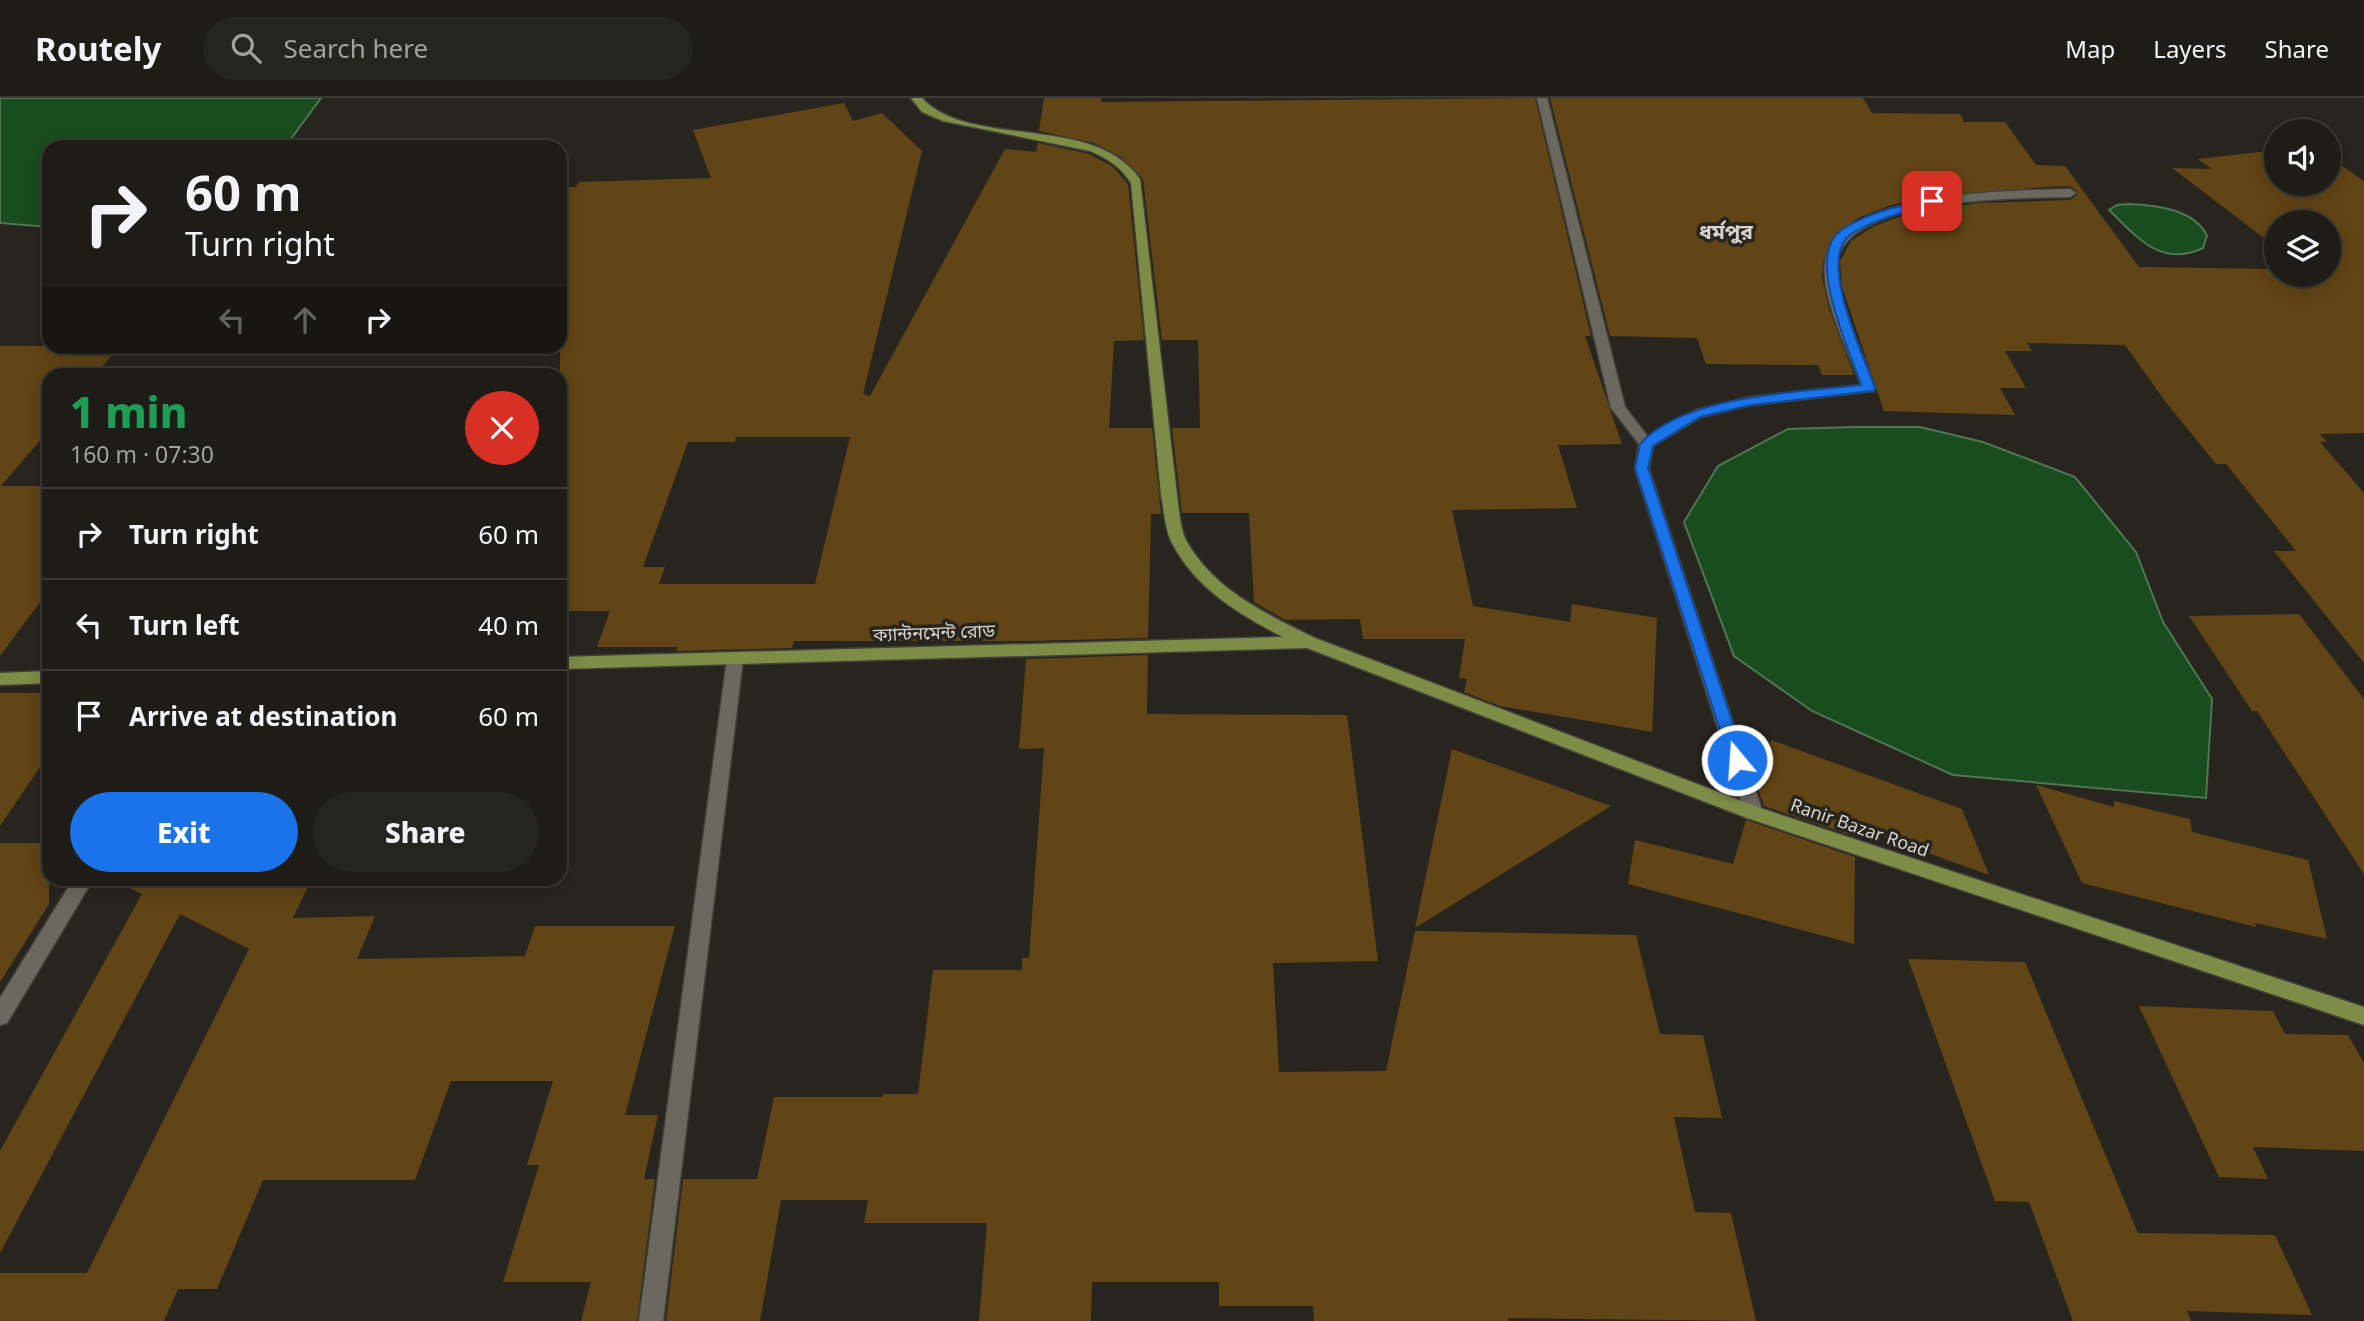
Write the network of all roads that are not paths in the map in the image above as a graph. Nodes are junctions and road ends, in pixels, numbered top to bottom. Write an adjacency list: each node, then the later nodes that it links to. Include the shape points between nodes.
1 (916, 98): 5 (main road, Ranir Bazar Road, via 932,113 955,122 1076,145 1110,155 1128,168 1138,183 1169,495 1178,541 1202,574 1246,611)
2 (1542, 98): 4 (street, via 1618,408)
3 (2070, 193): 4 (street, via 1932,201 1843,234 1831,260 1836,296 1869,388 1751,401 1696,414)
4 (1646, 444): 10 (street, via 1642,468)
5 (1310, 642): 6 (main road, ক্যান্টনমেন্ট রোড); 10 (main road, Ranir Bazar Road)
6 (735, 659): 7 (main road, ক্যান্টনমেন্ট রোড); 14 (street)
7 (567, 663)
8 (42, 677): 9 (main road)
9 (0, 679)
10 (1754, 813): 13 (main road, Ranir Bazar Road)
11 (80, 886): 12 (street)
12 (0, 1016)
13 (2364, 1016)
14 (651, 1321)

